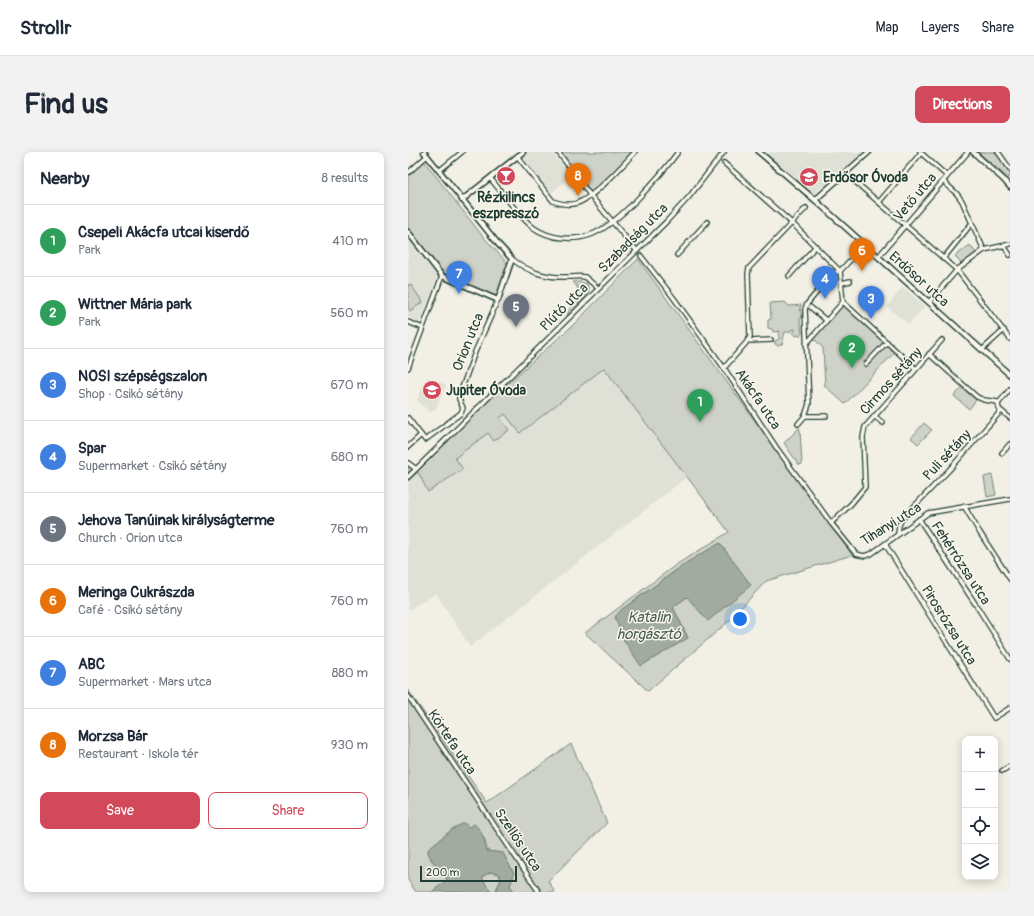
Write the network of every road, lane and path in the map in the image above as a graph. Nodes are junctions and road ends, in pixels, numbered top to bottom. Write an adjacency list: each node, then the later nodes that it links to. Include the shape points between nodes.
1 (462, 152): 17 (street)
2 (523, 152): 14 (street)
3 (558, 152): 24 (street)
4 (635, 152): 24 (street)
5 (678, 152): 29 (street, via 652,183)
6 (724, 152): 39 (street, Szabadság utca, via 689,198)
7 (759, 152): 26 (street, Erdősor utca)
8 (869, 152): 19 (street)
9 (921, 152): 20 (street); 27 (street)
10 (968, 152): 20 (street, Vető utca)
11 (973, 152): 23 (street)
12 (1001, 153): 16 (street)
13 (426, 154): 17 (street, Szabadság utca); 18 (street)
14 (517, 156): 21 (street); 24 (street, via 553,201 576,204)
15 (724, 163): 31 (street)
16 (1010, 169)
17 (439, 171): 25 (street, Szabadság utca)
18 (408, 173)
19 (845, 174): 26 (street); 27 (street)
20 (947, 176): 22 (street, Vető utca)
21 (490, 178): 25 (street); 29 (street, via 528,224 540,232 568,238 583,237 599,231)
22 (943, 181): 32 (street, via 962,201); 33 (street, Vető utca)
23 (1009, 185)
24 (590, 195): 29 (street)
25 (462, 200): 46 (street, Szabadság utca)
26 (815, 200): 44 (street, Erdősor utca)
27 (879, 202): 33 (street)
28 (806, 208): 31 (street)
29 (612, 222): 39 (street)
30 (707, 222): 41 (street)
31 (791, 222): 36 (street); 63 (street, via 748,270)
32 (972, 223): 38 (street); 45 (street)
33 (906, 225): 44 (street, Vető utca); 45 (street)
34 (408, 232): 49 (street)
35 (1010, 244): 37 (street)
36 (816, 246): 47 (street); 50 (street)
37 (1004, 246): 38 (street); 42 (street)
38 (984, 250): 48 (street)
39 (637, 251): 53 (street, Szabadság utca)
40 (857, 253): 47 (street)
41 (677, 255)
42 (1010, 255)
43 (641, 256): 72 (street, Akácfa utca)
44 (878, 258): 56 (street, Erdősor utca)
45 (943, 259): 48 (street)
46 (512, 260): 53 (street, Szabadság utca, via 542,276 585,276); 54 (street, Orion utca)
47 (840, 270): 52 (street); 67 (street, via 833,273 806,306)
48 (957, 270): 56 (street); 61 (street)
49 (442, 276): 54 (street); 60 (street)
50 (789, 276)
51 (850, 281): 52 (street)
52 (842, 282): 55 (street)
53 (598, 288): 90 (street, Plútó utca)
54 (498, 300): 85 (street, Orion utca, via 458,398 463,410 426,440)
55 (843, 302): 58 (street); 66 (street)
56 (929, 302): 68 (street, Erdősor utca)
57 (810, 307): 58 (street)
58 (826, 320): 67 (street)
59 (408, 322): 60 (street)
60 (423, 328): 71 (street)
61 (1004, 330): 62 (street); 68 (street)
62 (1010, 339)
63 (748, 340): 64 (street); 72 (street)
64 (771, 340)
65 (942, 340): 69 (street, Cirmos sétány)
66 (887, 342): 70 (street); 73 (street)
67 (806, 344): 78 (street, via 809,404)
68 (982, 350): 74 (street, Erdősor utca)
69 (929, 354): 73 (street, Cirmos sétány); 76 (street, via 977,397)
70 (866, 364)
71 (408, 368)
72 (724, 368): 95 (street, Akácfa utca, via 776,447)
73 (916, 369): 80 (street, Cirmos sétány)
74 (1010, 375)
75 (1010, 389): 76 (street)
76 (998, 402): 77 (street)
77 (1001, 411): 82 (street); 96 (street, Puli sétány, via 902,519)
78 (805, 416): 79 (street); 84 (street)
79 (826, 416)
80 (874, 416): 83 (street); 95 (street, Cirmos sétány, via 865,427 863,437 865,487)
81 (408, 418): 85 (street)
82 (1010, 418)
83 (883, 423)
84 (798, 424)
85 (421, 435): 87 (street)
86 (1010, 444): 88 (street)
87 (408, 447)
88 (1002, 453)
89 (408, 463): 90 (street)
90 (416, 469): 91 (street, Plútó utca)
91 (408, 477)
92 (1010, 499): 93 (street, Tihanyi utca)
93 (964, 506): 94 (street, Tihanyi utca, via 932,512); 99 (street)
94 (919, 519): 96 (street, Tihanyi utca); 100 (street, Fehérrózsa utca)
95 (831, 523): 98 (street, Akácfa utca)
96 (898, 534): 97 (street, Tihanyi utca)
97 (884, 544): 98 (street, Tihanyi utca, via 868,555); 102 (street, Pirosrózsa utca, via 994,718)
98 (856, 554)
99 (1010, 579)
100 (1010, 659)
101 (408, 696): 105 (street, Körtefa utca)
102 (1010, 708)
103 (1010, 766): 104 (street)
104 (1002, 771)
105 (478, 801): 106 (street, Szellős utca)
106 (539, 892)

